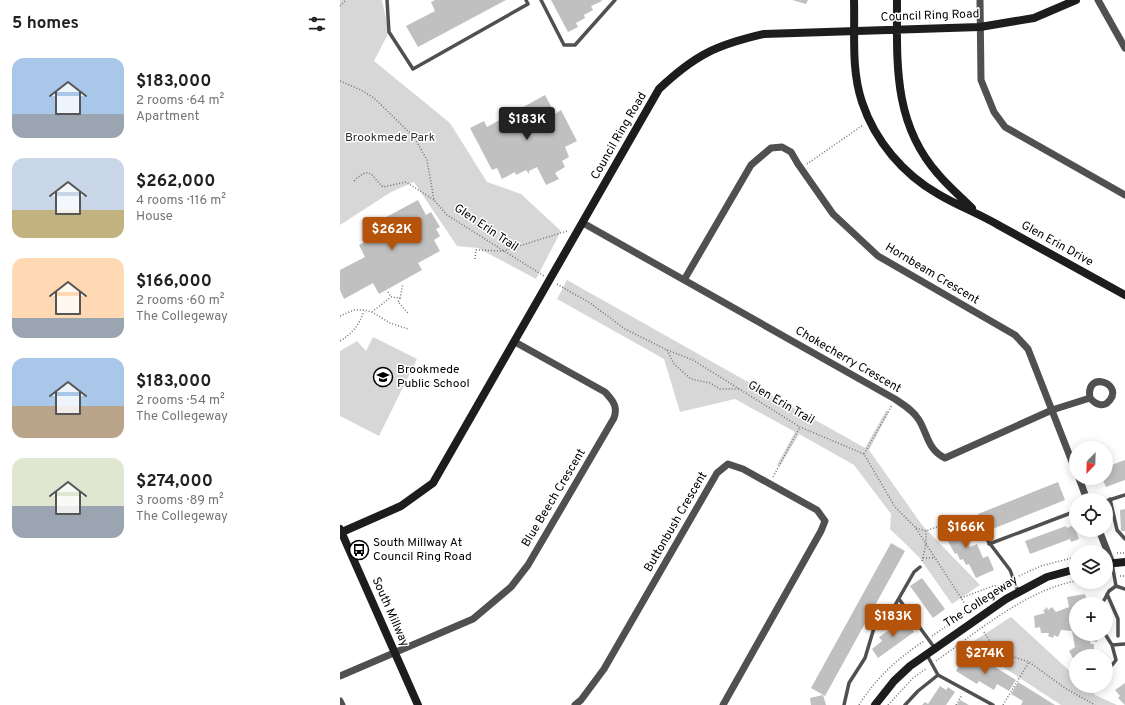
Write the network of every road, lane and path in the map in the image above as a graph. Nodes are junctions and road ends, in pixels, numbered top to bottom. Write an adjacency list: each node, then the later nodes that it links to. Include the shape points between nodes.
1 (346, 0): 11 (path)
2 (387, 0): 3 (lane, via 389,32 413,68 528,4)
3 (526, 0)
4 (541, 0): 5 (lane, via 564,45 576,44)
5 (615, 0)
6 (854, 0): 14 (street, Glen Erin Drive)
7 (897, 0): 13 (street, Glen Erin Drive)
8 (980, 0): 12 (street)
9 (1076, 0): 12 (street, Council Ring Road, via 1034,18)
10 (1098, 0): 15 (street)
11 (340, 6)
12 (980, 27): 13 (street, Council Ring Road); 20 (street, via 981,80 994,112 1005,127)
13 (897, 28): 14 (street, Council Ring Road); 22 (street, Glen Erin Drive, via 898,80 906,118 917,143 937,173)
14 (853, 30): 17 (street, Glen Erin Drive, via 856,80); 23 (street, Council Ring Road, via 764,34 716,47 695,58 659,89)
15 (1125, 48)
16 (340, 81): 21 (path, via 374,98 414,137 428,160)
17 (870, 120): 18 (path); 22 (street, Glen Erin Drive, via 886,149 921,183 939,195)
18 (801, 169): 28 (street, Hornbeam Crescent, via 791,152 782,148 771,148 751,165); 46 (street, Hornbeam Crescent, via 833,214 878,256 1015,335 1028,349)
19 (354, 181): 21 (path, Glen Erin Trail, via 362,174 373,174 383,187 406,182)
20 (1125, 195)
21 (434, 200): 25 (path, Glen Erin Trail, via 447,215)
22 (977, 213): 32 (street, Glen Erin Drive)
23 (583, 223): 28 (street, Chokecherry Crescent); 41 (street, Council Ring Road)
24 (569, 231): 25 (path)
25 (502, 251): 26 (path, via 476,250); 27 (path, Glen Erin Trail)
26 (475, 259)
27 (545, 277)
28 (684, 280): 45 (street, Chokecherry Crescent)
29 (556, 283): 42 (path, Glen Erin Trail, via 590,303 625,329)
30 (403, 284): 34 (path)
31 (388, 292): 33 (path)
32 (1125, 295)
33 (391, 297): 34 (path); 36 (path)
34 (400, 298): 37 (path, via 398,302)
35 (364, 310): 36 (path); 38 (path, via 354,310); 40 (path, via 359,325)
36 (372, 312): 39 (path, via 390,323)
37 (409, 314)
38 (340, 316)
39 (408, 329)
40 (340, 341)
41 (515, 342): 58 (street, Council Ring Road, via 433,483 401,506); 89 (street, Blue Beech Crescent, via 605,392 614,401 617,409 614,418 528,564 511,587 473,619)
42 (667, 350): 43 (path, Glen Erin Trail, via 693,360); 43 (path, via 674,364 691,379 710,383 720,389)
43 (739, 389): 47 (path, Glen Erin Trail)
44 (1090, 398): 46 (street, Chokecherry Crescent)
45 (895, 399): 46 (street, Chokecherry Crescent, via 919,419 936,454 945,458); 48 (path)
46 (1052, 410): 49 (street, Hornbeam Crescent)
47 (800, 427): 48 (path, Glen Erin Trail); 50 (path)
48 (864, 454): 56 (path, via 895,507)
49 (1069, 454)
50 (769, 484): 100 (street, Buttonbush Crescent, via 743,469 728,464 717,473 604,669 581,700); 101 (street, Buttonbush Crescent, via 817,510 825,521 822,531)
51 (1125, 495): 52 (lane)
52 (1113, 499)
53 (1069, 514): 61 (lane)
54 (1113, 517): 59 (lane, via 1117,530)
55 (972, 520): 57 (path, via 963,517); 61 (lane)
56 (915, 527): 57 (path); 60 (path)
57 (926, 531): 60 (path)
58 (341, 532): 89 (street, South Millway)
59 (1125, 539)
60 (926, 544): 62 (path); 62 (path, via 922,558)
61 (989, 544): 69 (lane, via 1010,570)
62 (934, 558): 77 (path)
63 (1069, 559): 69 (path, via 1041,566)
64 (1125, 562): 65 (street)
65 (1113, 563)
66 (920, 567): 78 (lane, via 914,572)
67 (1069, 571): 74 (street, The Collegeway, via 1046,577)
68 (1113, 576): 71 (lane)
69 (1014, 580): 72 (path); 74 (lane)
70 (1069, 583): 84 (path, via 1042,590)
71 (1116, 586): 73 (lane); 75 (lane)
72 (999, 588): 77 (path, via 993,586); 82 (path)
73 (1125, 589)
74 (1018, 591): 88 (street, The Collegeway)
75 (1107, 594): 76 (lane); 81 (lane, via 1118,619)
76 (1106, 597)
77 (961, 598): 79 (path)
78 (899, 599): 82 (lane); 102 (lane, via 891,612 874,628 865,658 849,683)
79 (965, 604)
80 (984, 632): 86 (path)
81 (1118, 636)
82 (928, 639): 88 (lane); 103 (path, via 887,669 869,688)
83 (1109, 641): 87 (lane)
84 (960, 644): 86 (path, via 978,647); 92 (path)
85 (1125, 644): 87 (lane)
86 (992, 645): 91 (path, via 1005,654)
87 (1112, 645): 93 (lane, via 1116,660)
88 (934, 647): 90 (street, The Collegeway)
89 (396, 653): 95 (street); 99 (street, South Millway)
90 (927, 654): 92 (lane); 104 (street, The Collegeway, via 894,681)
91 (1029, 662): 109 (path); 110 (path, via 1065,688)
92 (932, 664): 94 (lane); 105 (path, via 913,678)
93 (1113, 664)
94 (938, 675): 96 (lane); 106 (lane)
95 (340, 676)
96 (965, 690): 107 (path); 108 (lane)
97 (340, 701): 98 (street)
98 (342, 705)
99 (418, 705)
100 (574, 705)
101 (723, 705)
102 (844, 705)
103 (858, 705)
104 (875, 705)
105 (888, 705)
106 (905, 705)
107 (956, 705)
108 (992, 705)
109 (1003, 705)
110 (1095, 705)

